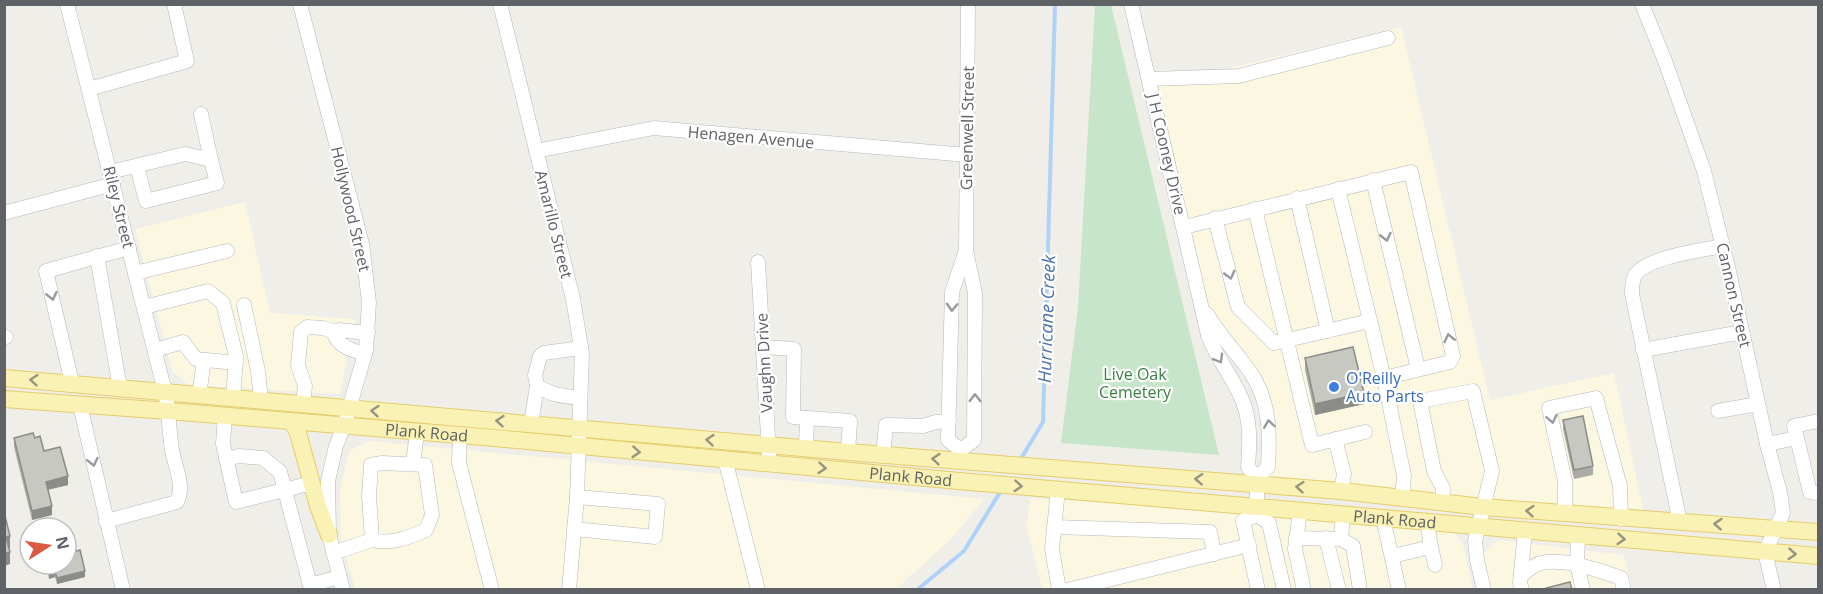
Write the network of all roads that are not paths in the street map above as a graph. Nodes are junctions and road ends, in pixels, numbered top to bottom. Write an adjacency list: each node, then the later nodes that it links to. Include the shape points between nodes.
1 (68, 4): 10 (street, Riley Street)
2 (174, 4): 10 (street, via 187,61)
3 (300, 4): 38 (street, Hollywood Street, via 362,244 369,302)
4 (500, 4): 12 (street, Amarillo Street)
5 (968, 4): 13 (street, Greenwell Street)
6 (1131, 4): 9 (street, J H Cooney Drive)
7 (1641, 4): 24 (street, Cannon Street, via 1695,146)
8 (1388, 38): 9 (street, via 1239,76)
9 (1149, 79): 23 (street, J H Cooney Drive)
10 (89, 89): 16 (street, Riley Street)
11 (201, 114): 14 (street)
12 (536, 151): 13 (street, Henagen Avenue, via 654,128); 41 (street, Amarillo Street, via 573,299)
13 (967, 154): 27 (street, Greenwell Street)
14 (211, 160): 15 (street, via 185,154); 15 (street, via 217,183 146,201)
15 (137, 166): 16 (street)
16 (111, 178): 21 (street); 25 (street, Riley Street)
17 (1373, 180): 18 (street); 47 (street, one-way to 47); 47 (street, one-way to 17, via 1450,362 1454,356 1412,175 1408,172)
18 (1338, 189): 19 (street); 34 (street)
19 (1297, 198): 20 (street); 35 (street)
20 (1255, 208): 22 (street); 39 (street)
21 (4, 213)
22 (1215, 218): 23 (street); 39 (street, one-way to 39, via 1238,307 1274,343)
23 (1184, 227): 31 (street, J H Cooney Drive)
24 (1723, 246): 37 (street, Cannon Street); 43 (street, via 1665,259 1636,273 1632,294)
25 (129, 248): 28 (street); 30 (street, Riley Street)
26 (227, 251): 30 (street)
27 (966, 251): 69 (street, Greenwell Street, one-way to 69, via 952,292); 84 (street, Greenwell Street, one-way to 27, via 974,440 975,293)
28 (97, 256): 50 (street, one-way to 50, via 46,271); 52 (street)
29 (758, 262): 40 (street, Vaughn Drive)
30 (135, 273): 33 (street, Riley Street)
31 (1202, 304): 90 (street, J H Cooney Drive, one-way to 90, via 1213,349 1246,411 1250,433 1248,467); 90 (street, J H Cooney Drive, one-way to 31, via 1268,466 1270,433 1265,402 1252,374)
32 (244, 305): 58 (street)
33 (144, 307): 42 (street, Riley Street); 46 (street, via 208,291 223,303)
34 (1370, 321): 35 (street); 49 (street)
35 (1328, 331): 39 (street)
36 (335, 332): 38 (street); 44 (street, via 344,347); 61 (street, via 307,327 301,332 298,365 305,386)
37 (1742, 332): 43 (street); 59 (street, Cannon Street)
38 (368, 333): 44 (street, Hollywood Street)
39 (1286, 340): 77 (street, via 1312,445)
40 (764, 347): 66 (street, via 794,349 793,417); 79 (street, Vaughn Drive)
41 (581, 348): 51 (street, via 540,356 535,375); 55 (street, Amarillo Street)
42 (155, 350): 45 (street, via 183,342 196,359); 53 (street, Riley Street)
43 (1643, 350): 108 (street)
44 (365, 354): 62 (street, Hollywood Street)
45 (204, 360): 46 (street); 54 (street)
46 (236, 363): 57 (street)
47 (1418, 369): 49 (street)
48 (4, 378): 50 (main road, Plank Road, one-way to 48)
49 (1384, 378): 97 (street, via 1404,476)
50 (72, 383): 52 (main road, Plank Road)
51 (537, 386): 55 (street, via 554,395); 70 (street)
52 (120, 388): 53 (main road, Plank Road)
53 (165, 392): 54 (main road, Plank Road); 63 (street, Riley Street)
54 (199, 396): 57 (main road, Plank Road)
55 (580, 398): 72 (street, Amarillo Street)
56 (4, 399): 60 (main road, Plank Road)
57 (233, 399): 58 (main road, Plank Road)
58 (261, 401): 61 (main road, Plank Road)
59 (1758, 404): 64 (street); 78 (street, Cannon Street)
60 (80, 405): 63 (main road, Plank Road); 106 (street, one-way to 106)
61 (303, 405): 62 (main road, Plank Road)
62 (349, 409): 70 (main road, Plank Road, one-way to 62); 71 (street, Hollywood Street)
63 (169, 411): 65 (main road, Plank Road); 106 (street, Riley Street, via 172,450 180,481 177,502)
64 (1718, 411)
65 (225, 415): 67 (main road, Plank Road); 85 (street)
66 (807, 418): 81 (street); 82 (street, via 850,421)
67 (289, 421): 71 (main road, Plank Road); 91 (main road, via 298,433)
68 (1818, 421): 76 (street, via 1794,426)
69 (949, 422): 83 (street, via 923,426 879,424); 84 (street, Greenwell Street, via 948,440)
70 (531, 424): 72 (main road, Plank Road)
71 (344, 426): 73 (main road, Plank Road); 115 (street, Hollywood Street, via 328,481)
72 (579, 428): 79 (main road, Plank Road, one-way to 72); 80 (street, Amarillo Street)
73 (417, 432): 75 (main road, Plank Road); 87 (street)
74 (1365, 432): 77 (street)
75 (459, 435): 80 (main road, Plank Road); 132 (street, via 459,463)
76 (1797, 438): 78 (street); 95 (street, via 1810,492)
77 (1335, 440): 94 (street, via 1344,474)
78 (1767, 444): 111 (street, Cannon Street, via 1783,506)
79 (769, 445): 81 (main road, Plank Road); 88 (street, Vaughn Drive)
80 (578, 446): 86 (main road, Plank Road, one-way to 86); 96 (street, Amarillo Street)
81 (806, 448): 82 (main road, Plank Road)
82 (848, 452): 83 (main road, Plank Road)
83 (883, 454): 84 (main road, Plank Road, one-way to 83)
84 (961, 455): 89 (street, Greenwell Street); 90 (main road, Plank Road, one-way to 84, via 994,464)
85 (226, 459): 93 (street, via 263,458 280,472); 93 (street, via 236,502)
86 (725, 459): 88 (main road, Plank Road); 134 (street)
87 (413, 464): 119 (street, via 371,465); 119 (street, via 425,465 432,516 426,530 381,543)
88 (770, 464): 89 (main road, Plank Road, one-way to 89)
89 (959, 481): 92 (main road, Plank Road, one-way to 92)
90 (1258, 481): 94 (main road, Plank Road, one-way to 90); 100 (street, J H Cooney Drive)
91 (312, 483): 93 (street); 115 (main road)
92 (1051, 488): 100 (main road, Plank Road); 109 (street)
93 (286, 489): 129 (street, via 310,585)
94 (1341, 491): 97 (main road, Plank Road)
95 (1818, 492)
96 (577, 497): 113 (street, Amarillo Street); 113 (street, via 658,504 655,537)
97 (1402, 498): 98 (main road, Plank Road)
98 (1442, 502): 99 (main road, Plank Road); 99 (street, via 1443,488 1434,471 1420,401 1473,391 1492,471)
99 (1484, 507): 103 (main road, Plank Road, one-way to 99); 110 (street)
100 (1257, 511): 101 (main road, Plank Road); 120 (street, J H Cooney Drive, via 1244,521); 138 (street, via 1269,523)
101 (1300, 511): 102 (main road, Plank Road); 117 (street)
102 (1343, 514): 104 (main road, Plank Road); 118 (street)
103 (1565, 514): 105 (main road, Plank Road); 105 (street, one-way to 103, via 1620,486 1596,398 1549,408 1565,481)
104 (1383, 518): 107 (main road, Plank Road); 125 (street)
105 (1621, 519): 108 (main road, Plank Road)
106 (106, 521): 131 (street)
107 (1427, 522): 110 (main road, Plank Road); 121 (street)
108 (1680, 522): 111 (main road, Plank Road, one-way to 108)
109 (1054, 527): 124 (street, via 1210,532); 135 (street, via 1052,549)
110 (1479, 527): 114 (main road, Plank Road); 143 (street, via 1475,541)
111 (1776, 528): 112 (main road, Plank Road); 122 (street, Cannon Street)
112 (1818, 528)
113 (574, 529): 133 (street, Amarillo Street)
114 (1525, 531): 116 (main road, Plank Road); 130 (street)
115 (329, 535): 123 (street, Hollywood Street)
116 (1578, 535): 122 (main road, Plank Road, one-way to 122); 127 (street)
117 (1296, 538): 118 (street); 139 (street)
118 (1334, 539): 140 (street); 141 (street, via 1353,546)
119 (372, 540): 123 (street)
120 (1249, 545): 124 (street); 137 (street)
121 (1431, 547): 125 (street); 128 (street)
122 (1765, 552): 126 (main road, Plank Road, one-way to 126); 146 (street)
123 (333, 553): 129 (street, Hollywood Street)
124 (1214, 554): 136 (street)
125 (1392, 556): 142 (street)
126 (1818, 556)
127 (1577, 564): 130 (street, via 1542,563 1531,567); 144 (street); 145 (street, via 1621,578)
128 (1434, 565)
129 (341, 583)
130 (1521, 583)
131 (123, 590)
132 (492, 590)
133 (569, 590)
134 (758, 590)
135 (1059, 590)
136 (1067, 590)
137 (1258, 590)
138 (1284, 590)
139 (1304, 590)
140 (1339, 590)
141 (1360, 590)
142 (1399, 590)
143 (1484, 590)
144 (1583, 590)
145 (1624, 590)
146 (1774, 590)

